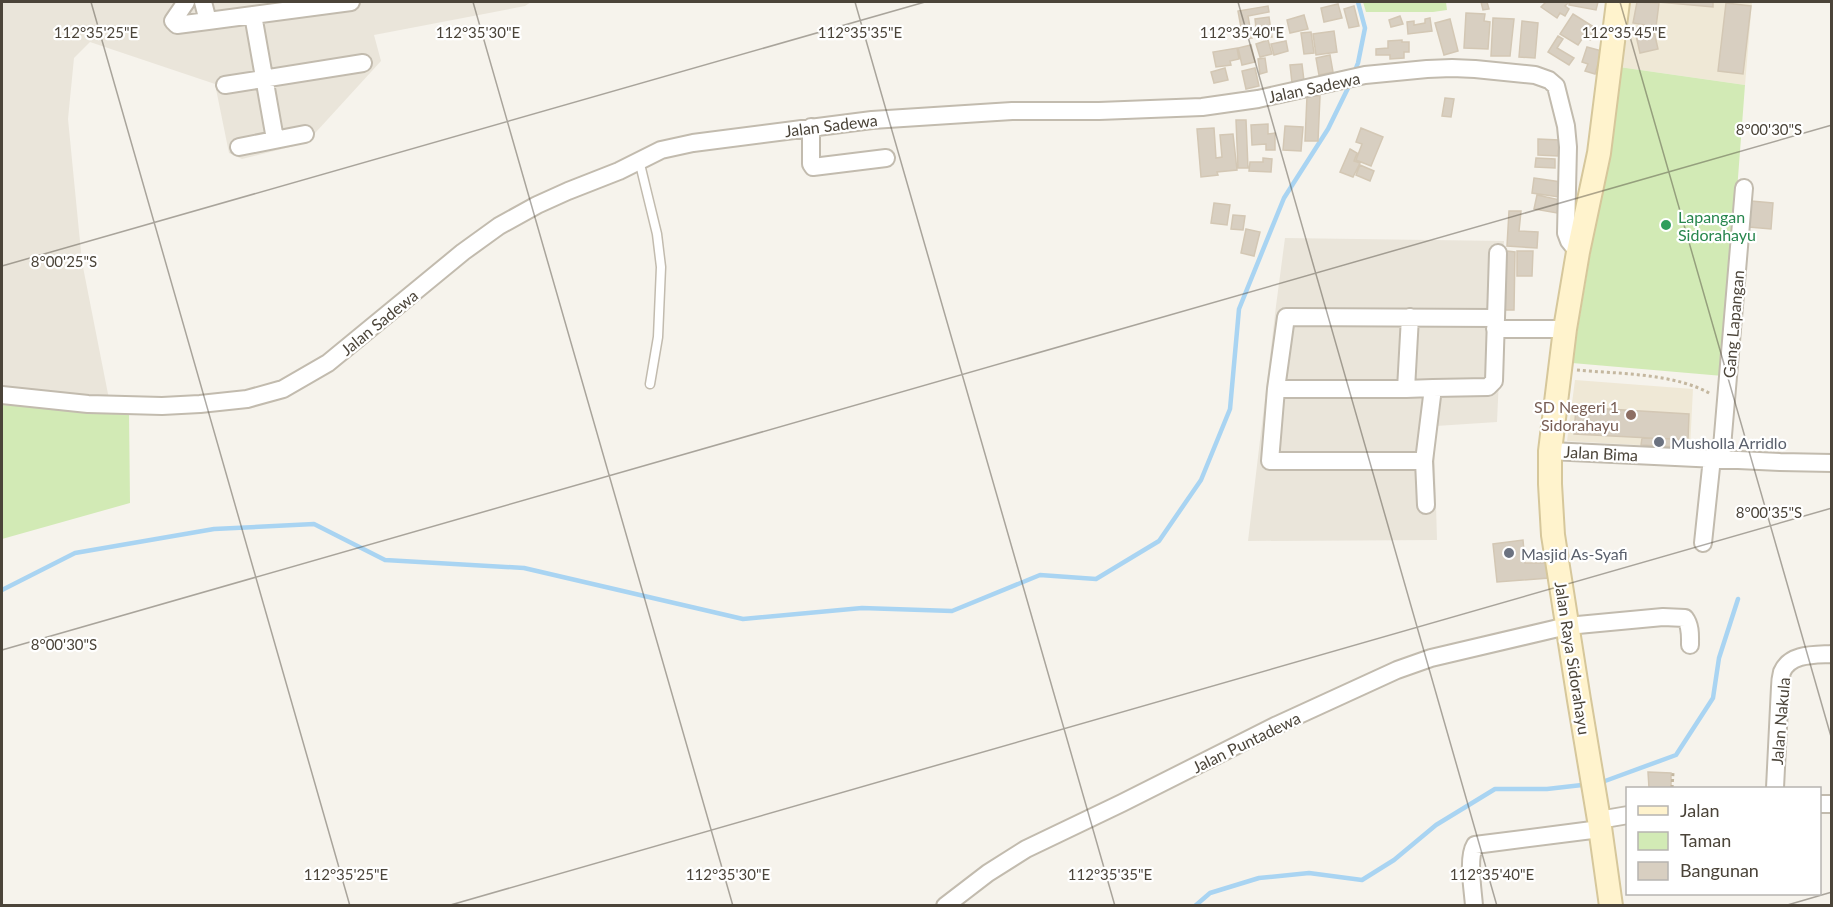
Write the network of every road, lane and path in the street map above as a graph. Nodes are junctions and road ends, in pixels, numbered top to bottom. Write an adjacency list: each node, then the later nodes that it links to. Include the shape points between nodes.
1 (186, 2): 6 (street, via 173,21 177,25)
2 (202, 2): 6 (street)
3 (351, 2): 5 (street)
4 (1618, 2): 17 (main road, Jalan Raya Sidorahayu, via 1599,153)
5 (253, 15): 6 (street); 8 (street)
6 (208, 21)
7 (363, 63): 8 (street)
8 (264, 78): 9 (street); 12 (street)
9 (225, 85)
10 (811, 127): 14 (street, via 813,167); 15 (street, Jalan Sadewa, via 693,143); 17 (street, Jalan Sadewa, via 1012,111 1202,107 1365,75 1452,68 1535,75 1556,86 1566,126 1566,233)
11 (305, 134): 12 (street)
12 (275, 139): 13 (street)
13 (238, 147)
14 (886, 158)
15 (639, 160): 23 (lane, via 661,267); 27 (street, Jalan Sadewa, via 499,226 328,363 283,389 247,399 162,406 88,404)
16 (1744, 188): 28 (street, Gang Lapangan)
17 (1578, 252): 21 (main road, Jalan Raya Sidorahayu)
18 (1498, 253): 20 (street)
19 (1410, 317): 20 (street); 24 (street, via 1286,317); 26 (street)
20 (1496, 324): 21 (street); 25 (street, via 1494,381 1488,387)
21 (1565, 329): 22 (main road, Jalan Raya Sidorahayu)
22 (1560, 368): 28 (path, via 1672,379 1688,383); 29 (main road, Jalan Raya Sidorahayu)
23 (650, 384)
24 (1276, 388): 26 (street); 31 (street, via 1270,461)
25 (1433, 388): 26 (street); 31 (street)
26 (1406, 389)
27 (2, 395)
28 (1726, 404): 30 (street, Gang Lapangan)
29 (1550, 451): 30 (street, Jalan Bima); 35 (main road, Jalan Raya Sidorahayu, via 1554,535)
30 (1717, 459): 32 (street, Jalan Bima); 34 (street, Gang Lapangan)
31 (1424, 461): 33 (street)
32 (1832, 463)
33 (1426, 505)
34 (1703, 543)
35 (1567, 626): 36 (street, Jalan Puntadewa, via 1679,616 1688,622); 42 (main road, Jalan Raya Sidorahayu); 43 (street, Jalan Puntadewa, via 1431,658 1378,678 1026,849)
36 (1690, 645)
37 (1832, 654): 40 (street, Jalan Nakula, via 1800,657 1789,662 1782,672)
38 (1673, 773): 39 (path)
39 (1672, 787)
40 (1775, 787)
41 (1626, 816): 42 (street)
42 (1600, 824): 44 (street, via 1475,845 1471,858); 45 (main road, Jalan Raya Sidorahayu)
43 (945, 906)
44 (1474, 906)
45 (1611, 906)

